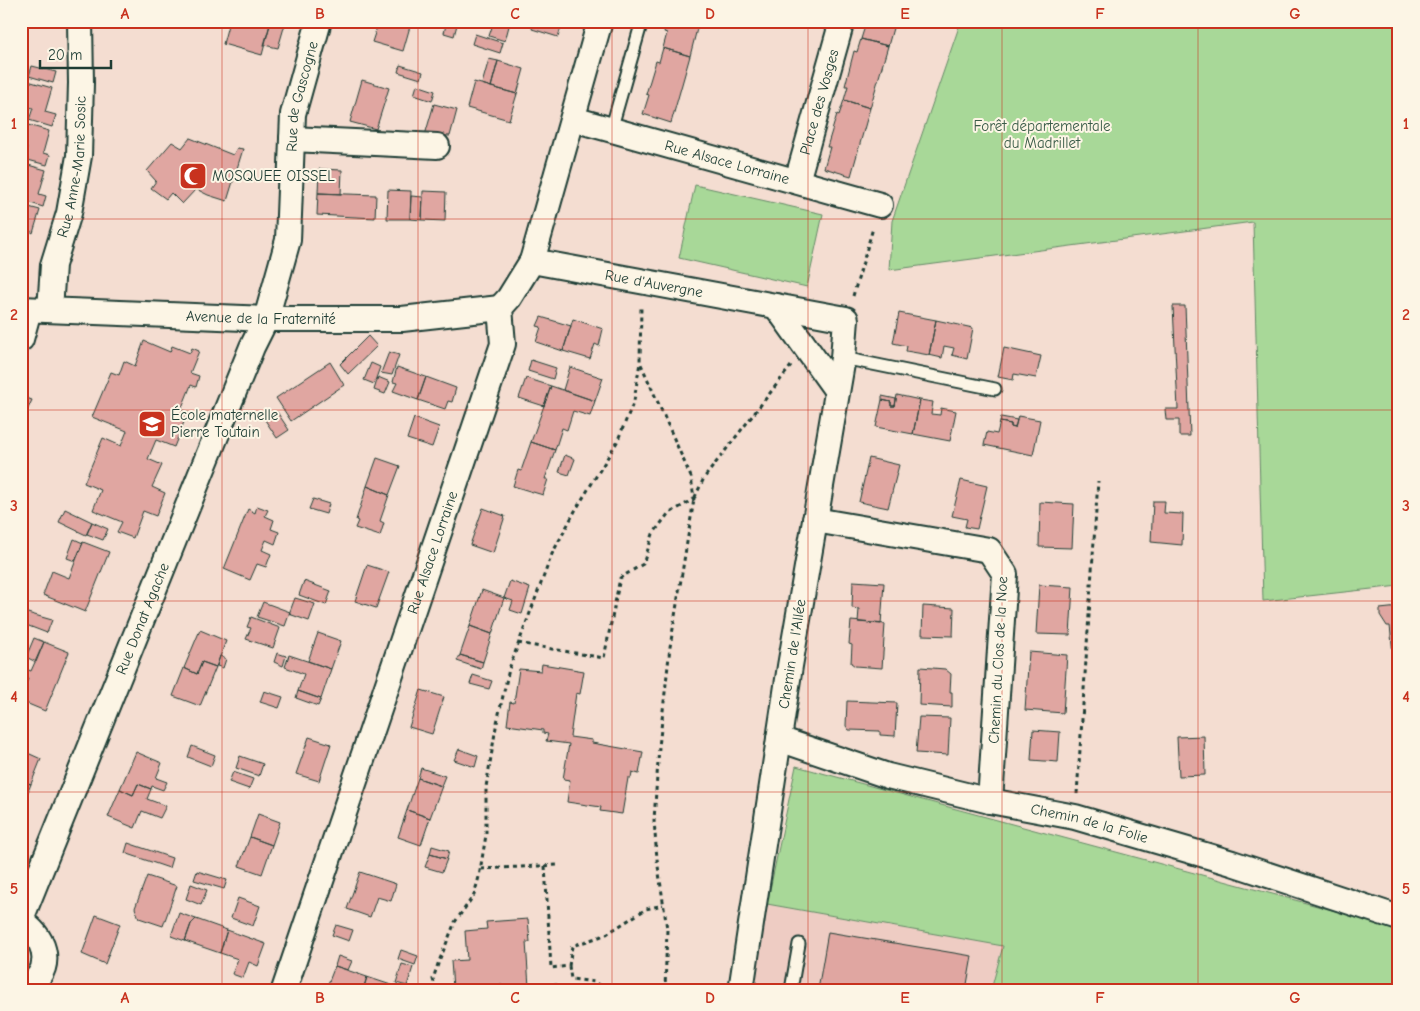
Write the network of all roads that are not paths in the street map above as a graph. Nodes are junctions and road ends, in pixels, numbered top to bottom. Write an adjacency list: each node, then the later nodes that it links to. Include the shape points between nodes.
1 (80, 21): 15 (street, Rue Anne-Marie Sosic, via 79,156 69,213 53,265)
2 (319, 21): 8 (street, Rue de Gascogne, via 293,114)
3 (600, 21): 6 (street)
4 (642, 21): 7 (lane)
5 (842, 21): 10 (street, Place des Vosges)
6 (573, 119): 7 (street, Rue Alsace Lorraine); 12 (street)
7 (611, 130): 10 (street, Rue Alsace Lorraine)
8 (292, 139): 9 (street); 17 (street, Rue de Gascogne, via 288,240)
9 (437, 146)
10 (797, 181): 11 (street, Rue Alsace Lorraine)
11 (880, 205)
12 (532, 261): 13 (street, Rue d'Auvergne); 14 (street)
13 (776, 306): 16 (street, Rue d'Auvergne); 21 (street)
14 (500, 308): 17 (street, Avenue de la Fraternité, via 402,319); 29 (street, Rue Alsace Lorraine, via 503,344)
15 (33, 310): 17 (street, Avenue de la Fraternité); 18 (street, Rue Anne-Marie Sosic)
16 (846, 318): 19 (street, Chemin de l'Allée)
17 (266, 319): 26 (street, Rue Donat Agache)
18 (21, 339)
19 (842, 358): 20 (lane); 21 (street, Chemin de l'Allée)
20 (995, 389)
21 (837, 391): 22 (street, Chemin de l'Allée)
22 (815, 520): 23 (street, Chemin de l'Allée); 24 (street, Chemin du Clos de la Noe, via 989,550 1005,574)
23 (779, 739): 24 (street, Chemin de la Folie, via 888,776); 30 (street, Chemin de l'Allée)
24 (990, 800): 25 (street, Chemin de la Folie, via 1075,817 1232,863)
25 (1399, 918)
26 (21, 921): 28 (street, Rue Donat Agache, via 39,937 44,946 44,956 42,971 33,982)
27 (799, 944): 31 (lane)
28 (21, 988)
29 (284, 990)
30 (741, 990)
31 (791, 990)

